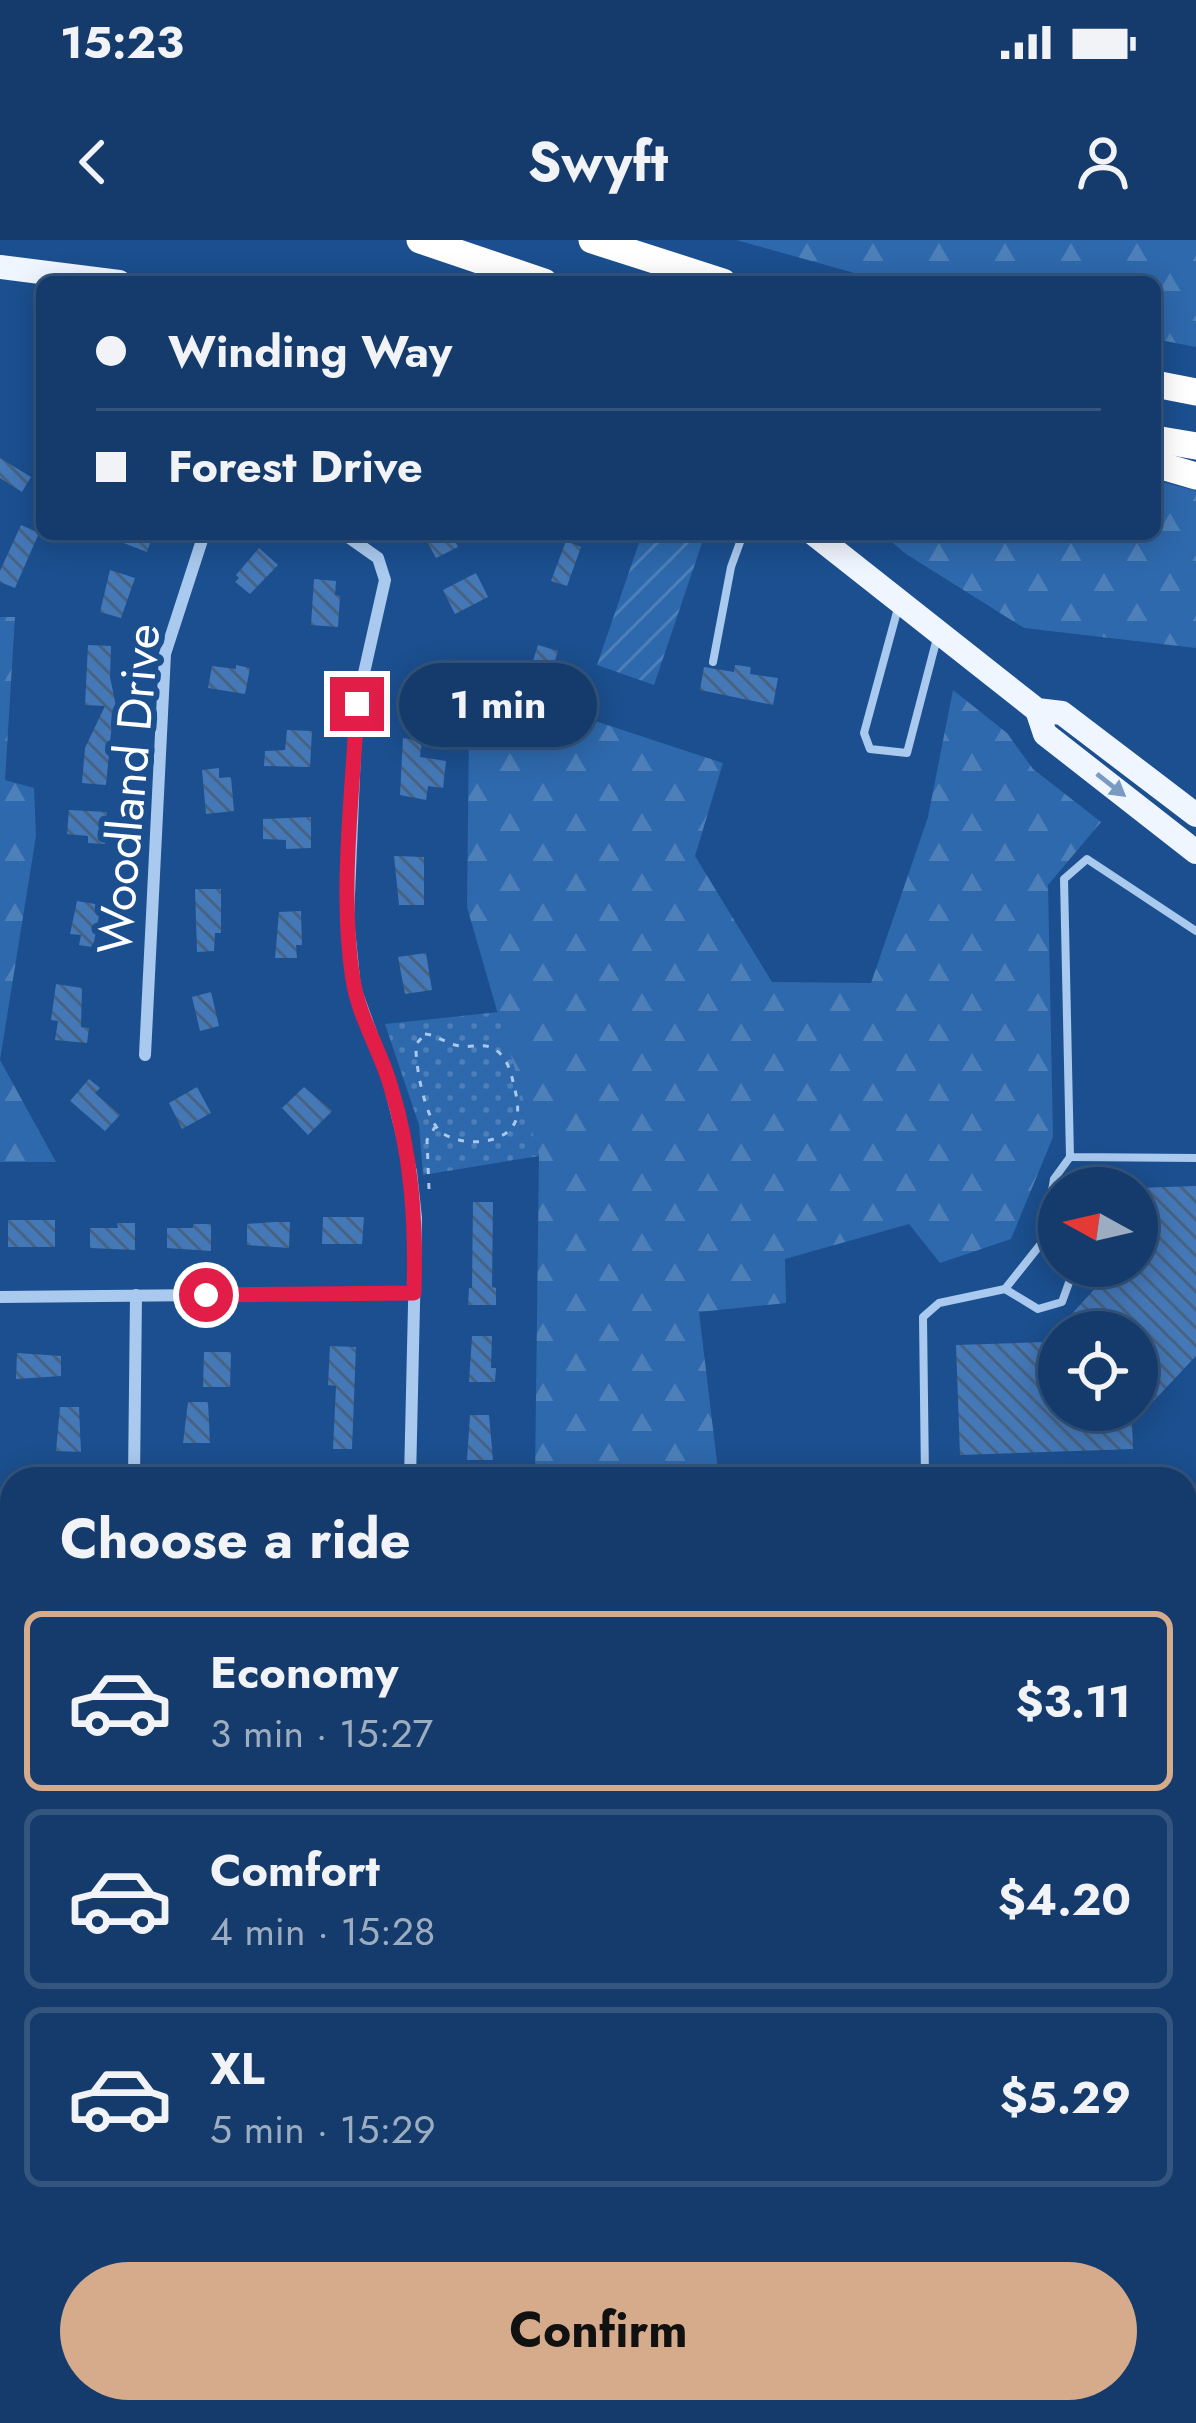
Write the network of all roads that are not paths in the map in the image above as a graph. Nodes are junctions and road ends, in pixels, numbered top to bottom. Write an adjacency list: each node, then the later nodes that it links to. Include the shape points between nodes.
1 (420, 240): 5 (highway)
2 (592, 240): 6 (highway)
3 (0, 267): 4 (main road)
4 (71, 276)
5 (526, 276)
6 (704, 276)
7 (1161, 386): 8 (highway)
8 (1196, 392)
9 (1161, 440): 10 (highway)
10 (1196, 446)
11 (1161, 466): 12 (highway)
12 (1196, 476)
13 (202, 540): 24 (street, Woodland Drive, via 165,654)
14 (352, 540): 31 (street, via 378,558 385,580 357,704 349,954 408,1156)
15 (741, 540): 19 (lane)
16 (822, 540): 17 (main road)
17 (900, 601): 18 (main road); 18 (lane, via 864,733 870,749 907,753)
18 (939, 631): 20 (main road)
19 (712, 662)
20 (1037, 710): 21 (main road, via 1062,713); 22 (main road, one-way to 22, via 1045,734)
21 (1196, 815)
22 (1196, 852)
23 (1196, 931): 25 (lane, via 1087,859 1064,879)
24 (145, 1055)
25 (1070, 1157): 26 (lane); 27 (lane)
26 (1196, 1158)
27 (1063, 1167)
28 (1038, 1248): 30 (lane)
29 (1067, 1287): 30 (lane, via 1062,1302 1037,1309)
30 (1005, 1289): 36 (lane, via 939,1303 923,1317)
31 (414, 1293): 32 (street); 35 (street)
32 (136, 1295): 33 (street); 34 (street)
33 (0, 1297)
34 (134, 1467)
35 (410, 1467)
36 (925, 1467)

